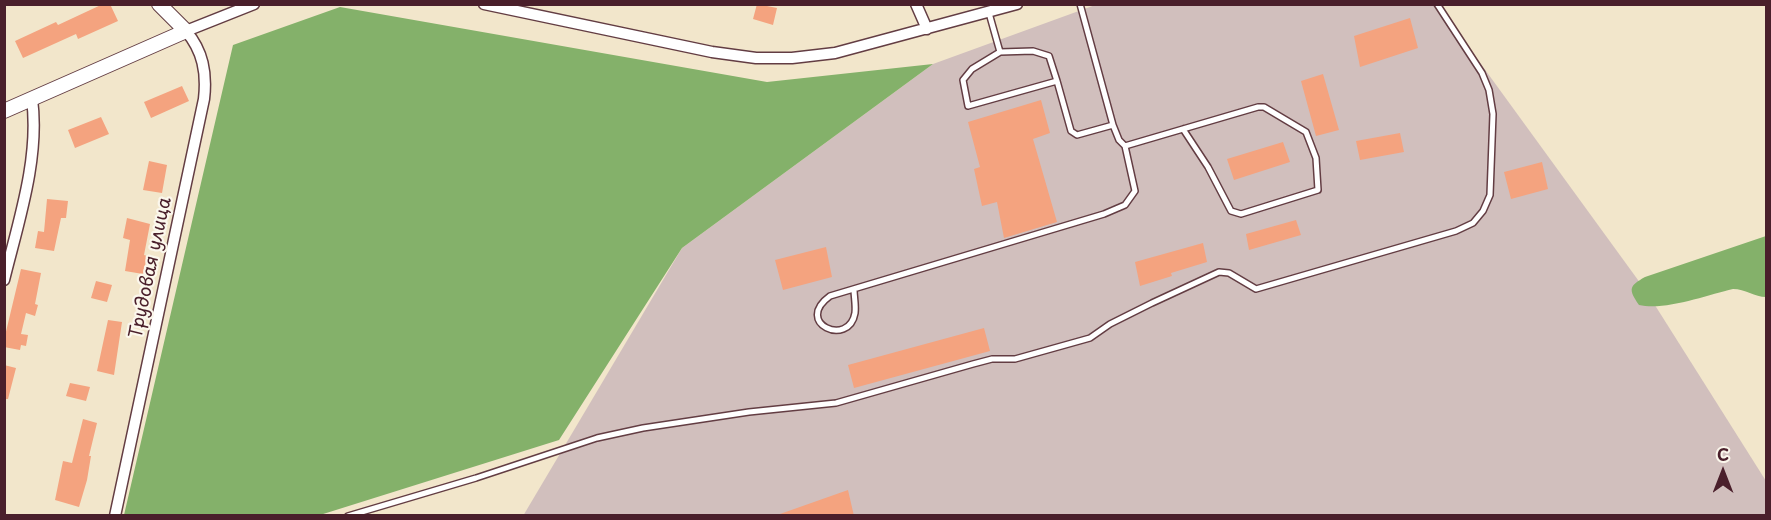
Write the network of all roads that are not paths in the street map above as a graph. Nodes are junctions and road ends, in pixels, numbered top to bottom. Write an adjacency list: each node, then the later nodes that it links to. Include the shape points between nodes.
1 (159, 4): 10 (street)
2 (254, 4): 10 (street)
3 (484, 4): 9 (street, via 756,58 834,53)
4 (916, 4): 9 (street)
5 (1017, 4): 8 (street)
6 (1080, 4): 15 (lane)
7 (1437, 4): 21 (lane, via 1482,73 1493,114 1490,195 1473,223 1456,231 1256,289 1219,272 1089,338 1015,359 992,359 837,403 738,414 597,438)
8 (988, 13): 9 (street); 11 (lane)
9 (927, 29)
10 (186, 30): 13 (street); 20 (street, Трудовая улица, via 203,64 204,99)
11 (1000, 52): 12 (lane, via 1033,51 1049,56); 12 (lane, via 972,69 963,80 968,106)
12 (1057, 81): 15 (lane, via 1071,131 1077,135)
13 (32, 99): 14 (street); 18 (street, via 34,141)
14 (6, 108)
15 (1113, 125): 17 (lane)
16 (1183, 129): 16 (lane, via 1264,106 1305,132 1316,158 1318,190 1241,214 1230,211); 17 (lane)
17 (1125, 146): 19 (lane, via 1135,191 1125,205)
18 (4, 280)
19 (854, 289): 19 (lane, via 830,296 820,304 817,312 824,328 835,331 853,321)
20 (115, 516)
21 (348, 516)

